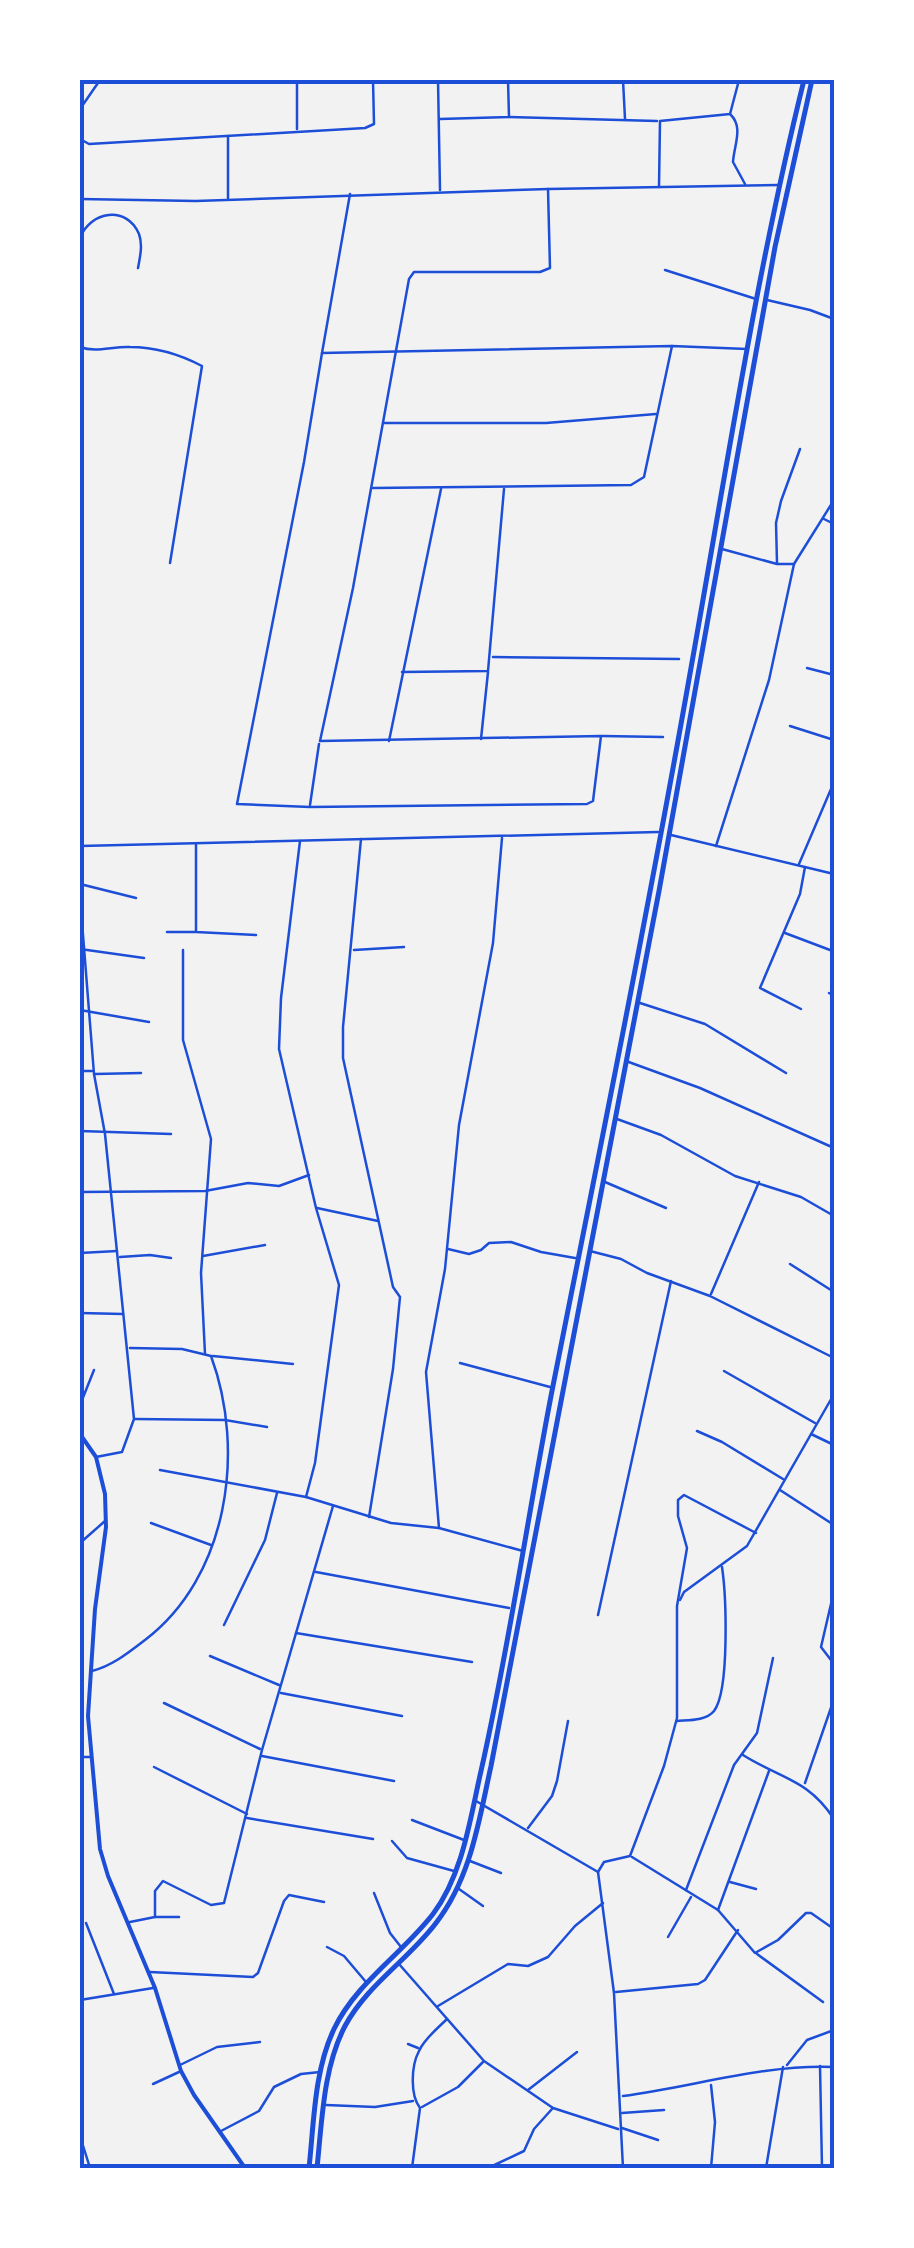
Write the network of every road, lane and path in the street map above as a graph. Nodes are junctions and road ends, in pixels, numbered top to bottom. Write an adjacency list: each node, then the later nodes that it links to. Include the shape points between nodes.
1 (100, 80): 10 (street)
2 (297, 80): 16 (street)
3 (373, 80): 16 (street, via 374,124)
4 (438, 80): 13 (street)
5 (508, 80): 12 (street)
6 (623, 80): 14 (street)
7 (739, 80): 11 (street)
8 (804, 80): 20 (main road)
9 (812, 80): 30 (main road)
10 (80, 108)
11 (730, 114): 15 (street); 19 (street, via 738,132 732,162)
12 (509, 117): 13 (street); 14 (street)
13 (438, 119): 23 (street)
14 (625, 120): 15 (street)
15 (660, 121): 21 (street)
16 (297, 131): 17 (street)
17 (228, 134): 18 (street, via 89,144); 26 (street)
18 (80, 138)
19 (746, 185): 20 (street); 21 (street)
20 (780, 185): 30 (main road)
21 (659, 188): 22 (street)
22 (548, 189): 23 (street); 36 (street, via 550,268 414,272)
23 (440, 192): 24 (street)
24 (350, 194): 26 (street); 35 (street)
25 (80, 199): 26 (street)
26 (228, 200)
27 (80, 238): 28 (street, via 100,216 120,216 141,240)
28 (138, 268)
29 (664, 270): 30 (street)
30 (761, 300): 31 (street); 34 (main road); 46 (main road)
31 (834, 319)
32 (672, 346): 34 (street); 36 (street); 37 (street)
33 (80, 347): 47 (street, via 146,348 202,366)
34 (748, 349): 65 (main road)
35 (322, 352): 36 (street); 64 (street, via 237,804)
36 (396, 352): 38 (street)
37 (658, 414): 38 (street, via 546,423); 42 (street, via 644,478 631,485)
38 (383, 423): 40 (street)
39 (800, 449): 48 (street, via 780,502)
40 (372, 488): 41 (street); 61 (street)
41 (441, 488): 42 (street); 54 (street)
42 (504, 488): 50 (street)
43 (834, 500): 44 (street)
44 (823, 518): 45 (street); 49 (street)
45 (834, 524)
46 (720, 549): 48 (street); 65 (main road)
47 (170, 563)
48 (777, 564): 49 (street)
49 (794, 564): 71 (street, via 769,680)
50 (492, 658): 51 (street); 53 (street)
51 (679, 660)
52 (808, 668): 55 (street)
53 (488, 671): 54 (street); 59 (street)
54 (402, 672): 62 (street)
55 (834, 675)
56 (790, 726): 60 (street)
57 (601, 736): 58 (street); 59 (street); 64 (street, via 593,802 587,804)
58 (663, 737)
59 (481, 740): 62 (street)
60 (834, 740)
61 (320, 741): 62 (street); 64 (street)
62 (389, 742)
63 (834, 782): 72 (street)
64 (310, 806)
65 (666, 833): 66 (street); 71 (street); 88 (main road); 93 (main road)
66 (502, 838): 67 (street); 114 (street, via 493,943 458,1125)
67 (362, 839): 68 (street); 85 (street)
68 (300, 841): 69 (street); 103 (street, via 279,1049)
69 (196, 844): 70 (street); 79 (street)
70 (80, 846)
71 (716, 846): 72 (street)
72 (798, 866): 73 (street)
73 (805, 867): 74 (street); 80 (street)
74 (834, 874)
75 (80, 884): 77 (street)
76 (80, 897): 83 (street)
77 (136, 898)
78 (166, 932): 79 (street)
79 (196, 932): 81 (street)
80 (784, 932): 86 (street); 89 (street, via 760,988)
81 (256, 935)
82 (404, 947): 85 (street)
83 (82, 949): 87 (street); 91 (street)
84 (183, 950): 106 (street, via 183,1040 211,1139)
85 (353, 950): 112 (street, via 344,1058)
86 (830, 950)
87 (144, 958)
88 (638, 1002): 93 (main road); 97 (street, via 705,1024)
89 (801, 1009)
90 (80, 1010): 91 (street)
91 (89, 1012): 92 (street); 95 (street)
92 (149, 1022)
93 (624, 1060): 98 (main road); 102 (street); 121 (main road)
94 (80, 1071): 95 (street)
95 (94, 1073): 96 (street); 100 (street)
96 (141, 1073)
97 (786, 1073)
98 (616, 1118): 104 (main road); 105 (street)
99 (80, 1131): 100 (street)
100 (105, 1134): 101 (street); 108 (street)
101 (171, 1134)
102 (834, 1148)
103 (309, 1175): 106 (street, via 279,1186 248,1183); 109 (street)
104 (603, 1182): 110 (street); 116 (main road)
105 (759, 1182): 111 (street); 125 (street)
106 (205, 1191): 108 (street); 118 (street)
107 (80, 1192): 108 (street)
108 (112, 1193): 115 (street)
109 (316, 1208): 112 (street); 153 (street, via 339,1286)
110 (666, 1208)
111 (834, 1216)
112 (378, 1222): 155 (street, via 400,1298)
113 (265, 1245): 118 (street)
114 (447, 1249): 121 (street, via 469,1254 511,1242); 159 (street, via 426,1372)
115 (118, 1251): 117 (street); 119 (street)
116 (590, 1251): 123 (street); 194 (main road)
117 (80, 1253)
118 (202, 1256): 129 (street)
119 (118, 1257): 120 (street); 127 (street)
120 (171, 1258)
121 (579, 1259): 136 (main road)
122 (790, 1264): 124 (street)
123 (671, 1281): 125 (street); 169 (street)
124 (834, 1292)
125 (710, 1296): 131 (street)
126 (80, 1312): 127 (street)
127 (124, 1314): 128 (street)
128 (128, 1348): 129 (street); 139 (street)
129 (205, 1355): 130 (street)
130 (211, 1356): 133 (street); 140 (street)
131 (834, 1358)
132 (460, 1363): 136 (street)
133 (293, 1364)
134 (94, 1370): 138 (street)
135 (724, 1371): 141 (street)
136 (553, 1388): 163 (main road)
137 (834, 1394): 141 (street)
138 (80, 1406)
139 (134, 1419): 140 (street); 147 (street, via 122,1452)
140 (226, 1420): 142 (street); 150 (street)
141 (816, 1424): 144 (street)
142 (267, 1427)
143 (697, 1431): 149 (street)
144 (810, 1433): 146 (street); 149 (street)
145 (80, 1434): 147 (street)
146 (834, 1445)
147 (96, 1456): 156 (street)
148 (160, 1470): 150 (street)
149 (784, 1480): 151 (street)
150 (224, 1482): 152 (street); 162 (street)
151 (779, 1489): 158 (street); 160 (street)
152 (277, 1492): 153 (street); 170 (street, via 265,1540)
153 (306, 1497): 154 (street)
154 (333, 1506): 155 (street); 165 (street)
155 (368, 1517): 159 (street)
156 (106, 1521): 161 (street); 176 (street)
157 (151, 1524): 162 (street)
158 (834, 1525)
159 (439, 1528): 163 (street)
160 (756, 1533): 164 (street); 167 (street, via 680,1497 687,1548)
161 (80, 1543)
162 (213, 1546): 176 (street, via 204,1573 163,1626)
163 (522, 1551): 168 (main road)
164 (722, 1566): 167 (street, via 684,1592); 183 (street, via 725,1658 719,1700 707,1716)
165 (316, 1572): 168 (street); 171 (street)
166 (834, 1591): 175 (street, via 821,1647)
167 (677, 1606): 183 (street)
168 (511, 1608): 193 (main road)
169 (598, 1615)
170 (224, 1625)
171 (296, 1633): 174 (street); 177 (street)
172 (210, 1656): 177 (street)
173 (774, 1658): 185 (street, via 761,1722)
174 (472, 1662)
175 (834, 1664)
176 (90, 1672): 188 (street)
177 (280, 1685): 178 (street)
178 (278, 1693): 181 (street); 184 (street)
179 (834, 1698): 192 (street)
180 (164, 1702): 184 (street)
181 (402, 1716)
182 (568, 1721): 198 (street, via 558,1781)
183 (676, 1722): 202 (street)
184 (262, 1750): 187 (street)
185 (741, 1754): 190 (street); 210 (street)
186 (80, 1756): 188 (street)
187 (260, 1756): 191 (street); 195 (street)
188 (90, 1757): 220 (street, via 100,1849)
189 (154, 1767): 195 (street)
190 (769, 1771): 192 (street); 207 (street)
191 (394, 1781)
192 (805, 1785): 196 (street)
193 (474, 1801): 194 (street); 200 (main road)
194 (482, 1804): 198 (street); 203 (main road)
195 (248, 1816): 199 (street); 217 (street, via 224,1904 211,1905 162,1882 155,1891)
196 (834, 1819)
197 (412, 1820): 200 (street)
198 (528, 1829): 205 (street)
199 (372, 1838)
200 (465, 1840): 204 (main road)
201 (392, 1841): 204 (street, via 408,1858)
202 (630, 1856): 205 (street, via 604,1862); 210 (street)
203 (469, 1860): 206 (street); 208 (main road)
204 (456, 1872): 225 (main road)
205 (598, 1872): 214 (street)
206 (501, 1873)
207 (729, 1882): 209 (street); 216 (street)
208 (458, 1888): 215 (street); 227 (main road)
209 (756, 1890)
210 (685, 1892): 212 (street)
211 (374, 1893): 225 (street)
212 (691, 1895): 216 (street); 223 (street)
213 (324, 1902): 228 (street, via 289,1895 253,1976)
214 (604, 1902): 231 (street); 235 (street, via 548,1957 528,1966 508,1964)
215 (483, 1906)
216 (718, 1910): 221 (street)
217 (155, 1916): 218 (street); 220 (street)
218 (179, 1917)
219 (86, 1923): 232 (street)
220 (128, 1923): 228 (street)
221 (738, 1930): 226 (street); 231 (street, via 698,1984)
222 (834, 1930): 226 (street, via 806,1913)
223 (668, 1937)
224 (327, 1947): 229 (street)
225 (402, 1948): 229 (main road)
226 (755, 1953): 234 (street)
227 (398, 1964): 235 (street); 253 (main road, via 345,2026)
228 (149, 1972): 230 (street)
229 (367, 1983): 247 (main road, via 336,2023)
230 (155, 1988): 232 (street); 246 (street)
231 (614, 1992): 251 (street)
232 (114, 1994): 233 (street)
233 (80, 2000)
234 (823, 2002)
235 (438, 2006): 236 (street)
236 (447, 2019): 240 (street); 242 (street)
237 (834, 2030): 245 (street, via 808,2040)
238 (260, 2042): 246 (street, via 217,2047)
239 (408, 2044): 240 (street)
240 (420, 2048): 252 (street)
241 (576, 2052): 250 (street)
242 (484, 2061): 250 (street); 254 (street, via 458,2087)
243 (820, 2066): 244 (street); 245 (street); 271 (street)
244 (834, 2066)
245 (785, 2067): 248 (street); 270 (street)
246 (180, 2068): 249 (street); 259 (street)
247 (320, 2072): 259 (street, via 274,2087 259,2110); 264 (main road)
248 (710, 2082): 251 (street); 269 (street, via 715,2122)
249 (153, 2084)
250 (527, 2091): 255 (street)
251 (621, 2096): 257 (street)
252 (415, 2100): 253 (street); 254 (street)
253 (325, 2106): 265 (main road)
254 (420, 2108): 266 (street)
255 (553, 2108): 258 (street); 267 (street, via 524,2151)
256 (664, 2110): 257 (street)
257 (620, 2113): 258 (street)
258 (620, 2128): 261 (street); 268 (street)
259 (220, 2132): 263 (street)
260 (80, 2136): 262 (street)
261 (658, 2140)
262 (90, 2168)
263 (245, 2168)
264 (309, 2168)
265 (317, 2168)
266 (412, 2168)
267 (488, 2168)
268 (623, 2168)
269 (707, 2168)
270 (766, 2168)
271 (822, 2168)

